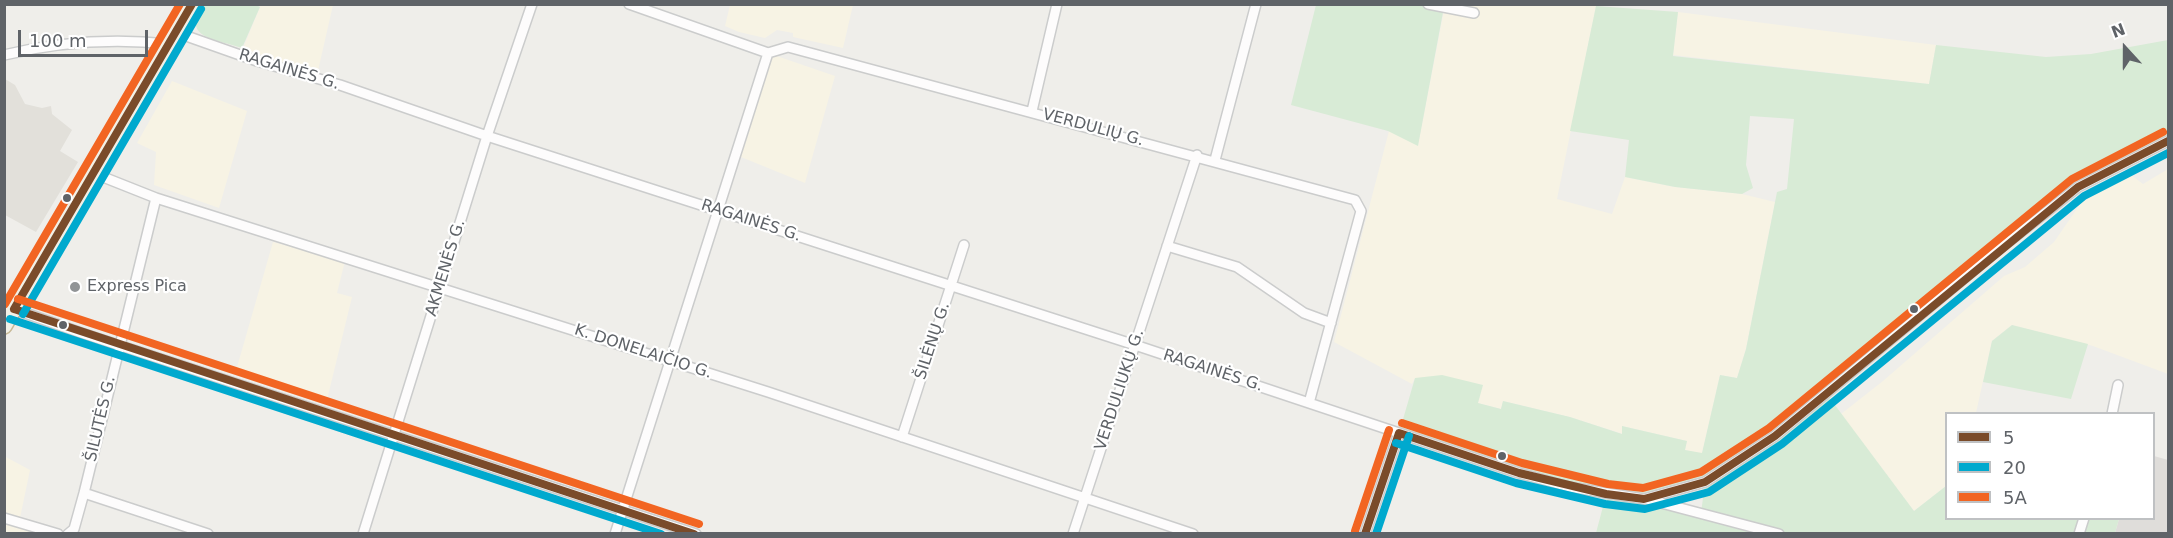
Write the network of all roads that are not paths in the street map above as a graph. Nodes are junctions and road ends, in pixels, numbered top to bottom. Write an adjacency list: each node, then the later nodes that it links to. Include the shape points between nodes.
1 (192, 4): 8 (highway)
2 (532, 4): 12 (street, AKMENĖS G.)
3 (1057, 4): 11 (street)
4 (1256, 4): 15 (street)
5 (1428, 4): 7 (street)
6 (634, 5): 9 (street, VERDULIŲ G.)
7 (1474, 13)
8 (172, 38): 10 (street, RAGAINĖS G., via 44,46); 12 (street, RAGAINĖS G.); 16 (highway)
9 (768, 53): 11 (street, VERDULIŲ G., via 788,47); 18 (street)
10 (4, 55)
11 (1032, 111): 14 (street, VERDULIŲ G.)
12 (488, 136): 18 (street, RAGAINĖS G.); 21 (street, AKMENĖS G.)
13 (2169, 141): 37 (street, RAGAINĖS G., via 2078,187 1775,436 1705,483)
14 (1197, 155): 15 (street, VERDULIŲ G.); 20 (street, VERDULIUKŲ G.)
15 (1215, 160): 24 (street, VERDULIŲ G., via 1359,203 1361,211)
16 (93, 173): 17 (street, K. DONELAIČIO G.); 23 (highway)
17 (156, 198): 21 (street, K. DONELAIČIO G.); 26 (street, ŠILUTĖS G.)
18 (719, 210): 22 (street, RAGAINĖS G.); 28 (street)
19 (964, 245): 22 (street, ŠILĖNŲ G.)
20 (1167, 246): 24 (street, via 1247,272 1304,313); 27 (street, VERDULIUKŲ G.)
21 (440, 286): 28 (street, K. DONELAIČIO G.); 33 (street, AKMENĖS G.)
22 (951, 286): 27 (street, RAGAINĖS G.); 34 (street, ŠILĖNŲ G.)
23 (14, 309): 25 (highway); 26 (street)
24 (1331, 323): 30 (street, VERDULIŲ G.)
25 (4, 326)
26 (118, 345): 33 (street); 35 (street, ŠILUTĖS G.)
27 (1135, 345): 30 (street, RAGAINĖS G.); 36 (street, VERDULIUKŲ G.)
28 (670, 360): 34 (street, K. DONELAIČIO G.); 38 (street)
29 (2118, 385): 31 (street)
30 (1309, 403): 32 (street, RAGAINĖS G.)
31 (2112, 412)
32 (1399, 433): 37 (street, RAGAINĖS G., via 1569,488); 48 (street)
33 (396, 435): 38 (street); 43 (street, AKMENĖS G.)
34 (902, 437): 36 (street, K. DONELAIČIO G.)
35 (84, 493): 41 (street, ŠILUTĖS G., via 74,529); 42 (street)
36 (1085, 497): 46 (street, VERDULIUKŲ G.); 47 (street, K. DONELAIČIO G.)
37 (1644, 499): 49 (street)
38 (622, 510): 44 (street); 45 (street)
39 (4, 518): 40 (street)
40 (58, 534)
41 (68, 534)
42 (208, 534)
43 (363, 534)
44 (615, 534)
45 (696, 534)
46 (1073, 534)
47 (1193, 534)
48 (1365, 534)
49 (1779, 534)

